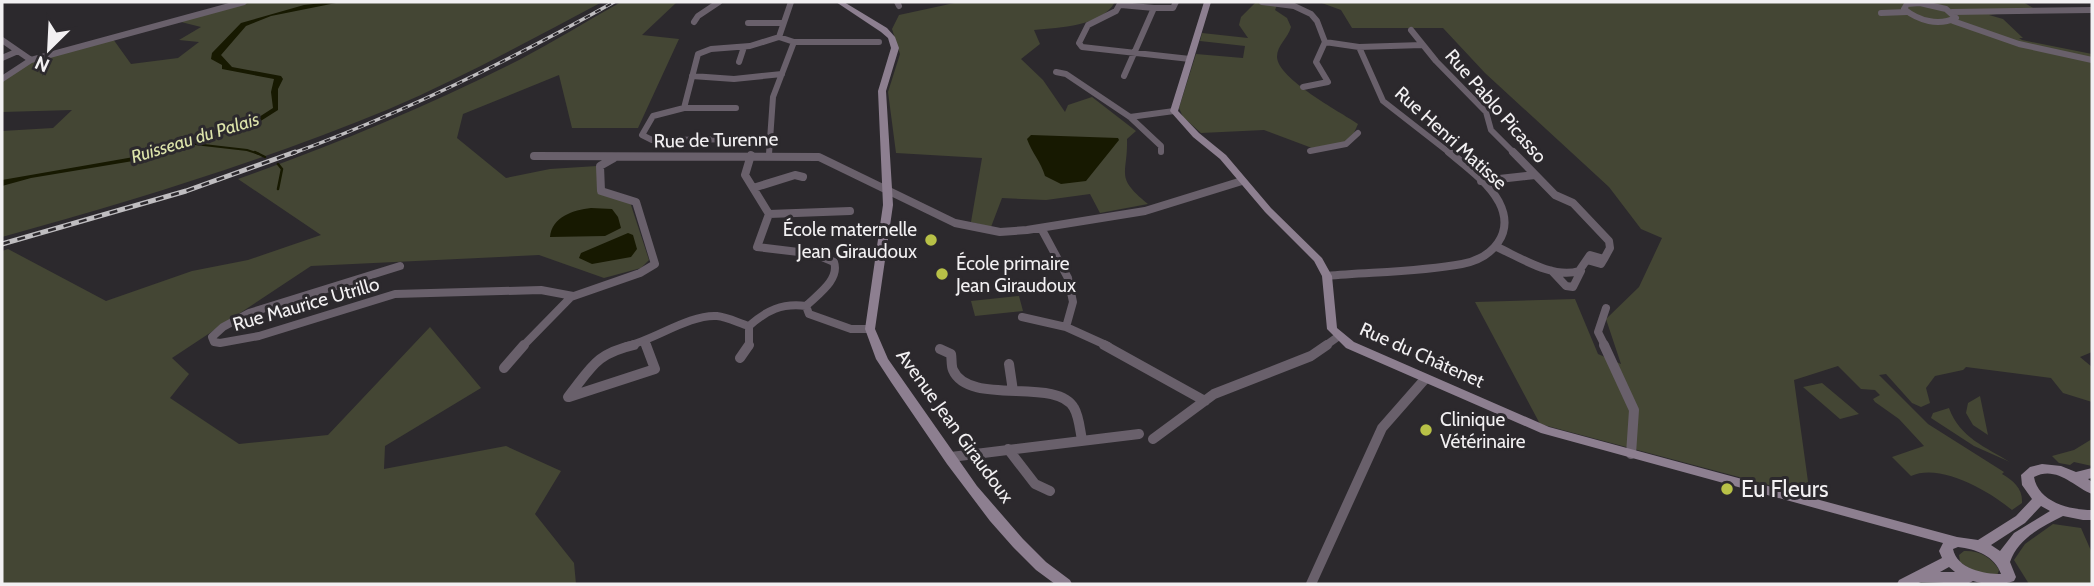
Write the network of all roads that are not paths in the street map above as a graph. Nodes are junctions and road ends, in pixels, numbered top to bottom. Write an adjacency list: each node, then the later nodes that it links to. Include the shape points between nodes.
1 (244, 2): 34 (street)
2 (719, 2): 18 (street)
3 (789, 2): 20 (street)
4 (839, 2): 60 (street, via 884,30 895,48 882,91)
5 (1176, 2): 11 (street, via 1173,8)
6 (1207, 2): 33 (street)
7 (1262, 2): 12 (street)
8 (1306, 2): 12 (street)
9 (1121, 3): 11 (street); 31 (street, via 1088,25 1079,43 1089,49)
10 (1928, 3): 14 (street, via 1906,4); 15 (street)
11 (1154, 8): 31 (street)
12 (1305, 10): 25 (street, via 1321,23)
13 (2092, 10): 15 (street)
14 (1907, 12): 16 (street); 17 (street, via 1930,21)
15 (1952, 12): 17 (street)
16 (1881, 13)
17 (1953, 20): 35 (street, via 2019,44)
18 (694, 22)
19 (748, 23): 20 (street)
20 (782, 23): 22 (street)
21 (1411, 30): 27 (street, Rue Pablo Picasso)
22 (779, 37): 23 (street); 29 (street)
23 (794, 42): 24 (street); 38 (street)
24 (879, 42)
25 (1325, 42): 28 (street); 42 (street, via 1315,55 1315,64 1328,82)
26 (4, 43): 30 (street)
27 (1422, 45): 28 (street); 55 (street, Rue Pablo Picasso, via 1486,112 1491,130)
28 (1358, 46): 58 (street, Rue Henri Matisse, via 1382,101)
29 (744, 47): 36 (street); 39 (street, via 703,51)
30 (18, 51): 32 (street); 34 (street)
31 (1134, 53): 33 (street); 40 (street)
32 (2, 58)
33 (1190, 59): 45 (street)
34 (32, 60): 41 (street)
35 (2092, 60)
36 (739, 62)
37 (1056, 72): 46 (street)
38 (782, 74): 39 (street, via 734,79); 48 (street, via 773,97)
39 (692, 76): 43 (street)
40 (1124, 76)
41 (2, 79)
42 (1303, 87)
43 (684, 108): 44 (street); 48 (street, via 649,118 642,135 645,139)
44 (736, 108)
45 (1174, 111): 46 (street); 57 (street, Rue du Châtenet)
46 (1130, 117): 50 (street, via 1161,146)
47 (1358, 133): 49 (street, via 1346,144)
48 (770, 139): 52 (street)
49 (1310, 151)
50 (1161, 152)
51 (751, 155): 52 (street, Rue de Turenne); 54 (street, Rue de Turenne); 59 (street, via 745,174)
52 (769, 155): 60 (street, Rue de Turenne, via 819,157)
53 (534, 156): 54 (street, Rue de Turenne)
54 (618, 157): 69 (street, via 600,166 601,191 636,202 655,264)
55 (1535, 175): 58 (street); 67 (street, Rue Pablo Picasso, via 1555,195 1573,203 1609,241 1601,264 1587,260)
56 (803, 177): 59 (street, via 795,175)
57 (1242, 180): 63 (street, via 1148,210); 68 (street, Rue du Châtenet, via 1311,250)
58 (1480, 181): 64 (street, Rue Henri Matisse, via 1506,216 1506,231)
59 (753, 188): 62 (street)
60 (889, 191): 63 (street, via 974,229 1004,233); 75 (street)
61 (850, 211): 62 (street)
62 (769, 214): 70 (street, via 757,247 815,254 834,262 831,281)
63 (1041, 228): 74 (street, via 1068,278 1073,302)
64 (1497, 247): 66 (street); 68 (street, via 1478,260 1441,268)
65 (400, 265): 69 (street, Rue Maurice Utrillo, via 376,269 323,292 237,318 212,337 220,343 259,336 395,294 541,290)
66 (1551, 270): 67 (street); 67 (street, via 1573,287)
67 (1581, 271)
68 (1327, 276): 76 (street, Rue du Châtenet, via 1330,321)
69 (573, 296): 81 (street)
70 (806, 306): 73 (street, via 768,309); 75 (street, via 809,314 851,329)
71 (1606, 307): 89 (street, via 1598,332 1634,410)
72 (1022, 317): 74 (street)
73 (749, 326): 77 (street, via 718,316 705,317); 79 (street, via 749,348)
74 (1066, 327): 84 (street, via 1125,354)
75 (870, 329): 90 (street, Avenue Jean Giraudoux, via 882,359)
76 (1339, 337): 82 (street, Rue du Châtenet); 84 (street, via 1311,356)
77 (645, 342): 77 (street, via 655,369 568,397 605,353)
78 (940, 349): 83 (street, via 951,354 953,371 961,379 987,391)
79 (740, 358)
80 (1009, 364): 83 (street)
81 (504, 368)
82 (1425, 379): 89 (street, Rue du Châtenet, via 1533,426); 104 (street, via 1382,428)
83 (1013, 391): 87 (street, via 1043,390 1067,401 1074,407)
84 (1205, 401): 86 (street)
85 (1139, 434): 87 (street)
86 (1153, 439)
87 (1082, 440): 88 (street)
88 (1007, 449): 90 (street); 94 (street, via 1035,484)
89 (1631, 454): 99 (street, Rue du Châtenet, via 1907,528)
90 (951, 457): 103 (street, Avenue Jean Giraudoux, via 1037,563)
91 (2092, 473): 92 (street)
92 (2076, 477): 93 (street); 95 (street, via 2048,469 2031,471 2027,482)
93 (2092, 489)
94 (1050, 491)
95 (2039, 498): 96 (street); 98 (street, via 2000,535)
96 (2062, 510): 97 (street); 100 (street, via 2026,531 2005,552)
97 (2092, 515)
98 (1979, 546): 99 (street); 100 (street)
99 (1951, 551): 101 (street); 102 (street)
100 (2003, 562): 106 (street, via 2009,577)
101 (1921, 578): 102 (street); 105 (street)
102 (1972, 579): 106 (street)
103 (1065, 584)
104 (1311, 584)
105 (1904, 584)
106 (1997, 584)

